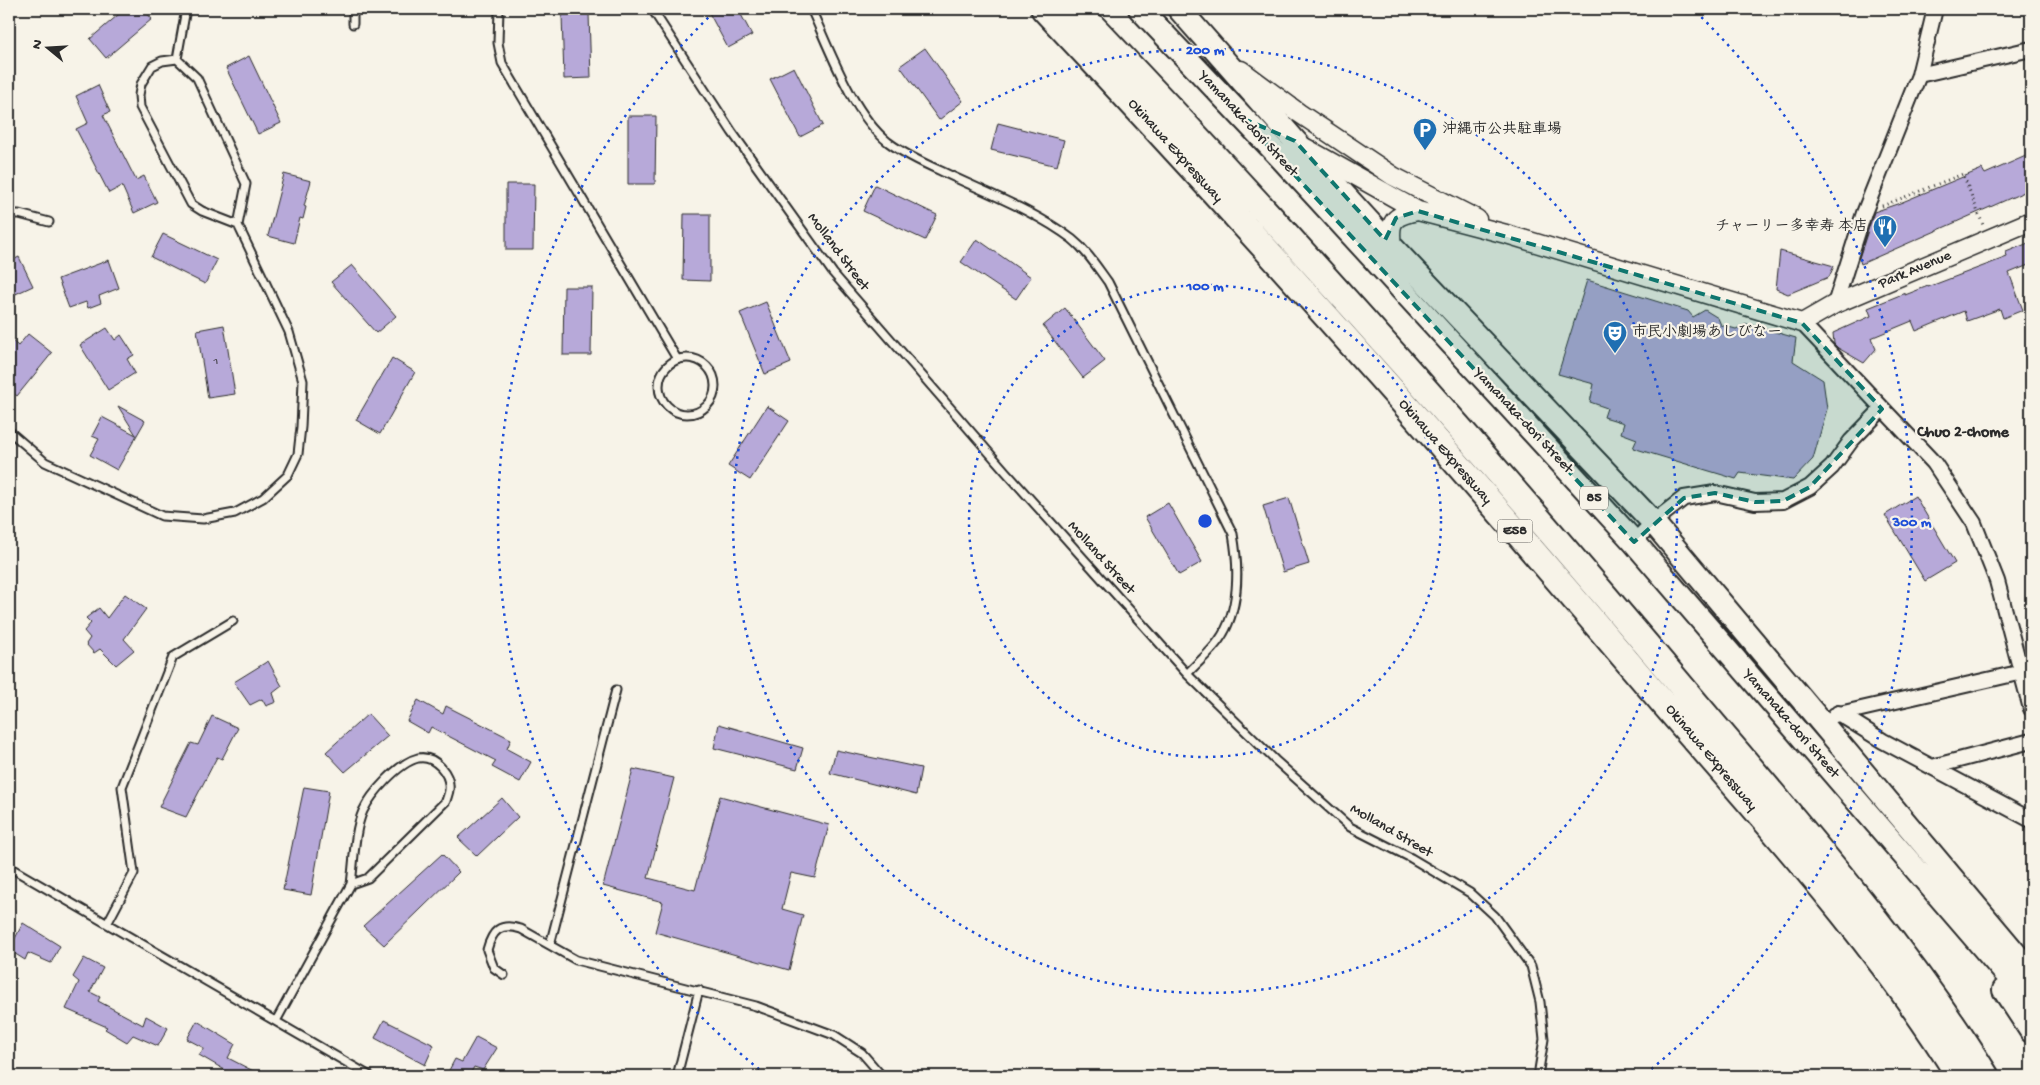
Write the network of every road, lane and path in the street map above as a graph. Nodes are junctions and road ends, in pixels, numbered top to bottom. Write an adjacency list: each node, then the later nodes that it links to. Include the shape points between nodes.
1 (186, 9): 13 (lane)
2 (353, 9): 11 (lane)
3 (499, 9): 29 (lane, via 498,43 502,63)
4 (652, 9): 36 (lane, Molland Street, via 732,132 833,272 1012,480)
5 (811, 9): 36 (lane, via 854,101 888,142 912,158 1043,220 1089,255 1108,282 1233,534 1238,561 1230,618 1219,640)
6 (1044, 9): 59 (highway, Okinawa Expressway / E58, via 1343,337 1582,608 1835,905)
7 (1076, 9): 60 (highway, Okinawa Expressway / E58, via 1363,320 1601,591 1852,889 1954,1026)
8 (1140, 9): 15 (main road, Yamanaka-dori Street / 85)
9 (1179, 9): 16 (main road, Yamanaka-dori Street / 85)
10 (1935, 9): 14 (street)
11 (353, 24)
12 (2031, 49): 14 (street)
13 (177, 59): 23 (lane, via 197,78 246,184); 23 (lane, via 162,60 152,66 140,84 140,107 191,204)
14 (1920, 75): 19 (street)
15 (1242, 118): 16 (street); 18 (main road, Yamanaka-dori Street / 85)
16 (1287, 127): 17 (street); 18 (street, via 1282,151 1316,186); 25 (street, via 1393,176); 26 (main road, Yamanaka-dori Street / 85)
17 (1418, 211): 25 (street); 26 (street, via 1396,218 1390,230)
18 (1332, 213): 33 (main road, Yamanaka-dori Street / 85)
19 (1864, 213): 24 (path, via 1963,174); 27 (street)
20 (9, 214): 22 (lane)
21 (2031, 221): 27 (street, Park Avenue)
22 (49, 222)
23 (238, 225): 31 (lane, via 289,332 303,382 298,454 288,475 263,498 235,513 211,518 162,516 45,462)
24 (1984, 225)
25 (1506, 234): 28 (street)
26 (1392, 247): 32 (main road, Yamanaka-dori Street / 85)
27 (1835, 304): 28 (street, Park Avenue)
28 (1802, 323): 30 (street)
29 (677, 359): 29 (lane, via 699,360 712,373 715,394 702,411 690,415 678,413 661,399 658,389 660,377 666,367)
30 (1882, 409): 32 (street, via 1851,441 1832,467 1810,487 1783,501 1755,502 1715,493 1684,498); 35 (street, via 1934,463 1974,523)
31 (9, 431)
32 (1653, 522): 33 (street); 39 (main road, Yamanaka-dori Street / 85)
33 (1634, 542): 46 (main road, Yamanaka-dori Street / 85)
34 (234, 621): 45 (lane, via 173,657 122,788 134,874)
35 (2027, 671): 38 (street); 39 (street)
36 (1187, 674): 58 (lane, Molland Street, via 1350,827 1470,893 1495,916 1531,966 1540,1002 1544,1039)
37 (616, 690): 47 (lane)
38 (2031, 709)
39 (1830, 718): 41 (street); 46 (main road, Yamanaka-dori Street / 85)
40 (2031, 741): 41 (street)
41 (1932, 767): 42 (street)
42 (2031, 820)
43 (9, 867): 45 (lane)
44 (351, 884): 44 (lane, via 368,878 446,801 448,780 439,765 418,758 400,768 380,787 363,811 358,827); 53 (lane)
45 (107, 924): 53 (lane)
46 (1980, 927): 48 (main road); 49 (main road, Yamanaka-dori Street / 85); 52 (main road, Yamanaka-dori Street / 85); 54 (main road, via 2006,994)
47 (550, 945): 50 (lane, via 521,929 511,926 500,928 494,933 487,950 494,968); 51 (lane, via 576,960)
48 (2031, 958)
49 (2031, 972)
50 (504, 975)
51 (699, 990): 56 (lane); 57 (lane, via 756,1006 834,1035 862,1053)
52 (2031, 1003)
53 (276, 1021): 55 (lane)
54 (2031, 1030)
55 (370, 1076)
56 (676, 1076)
57 (882, 1076)
58 (1538, 1076)
59 (1959, 1076)
60 (1986, 1076)

